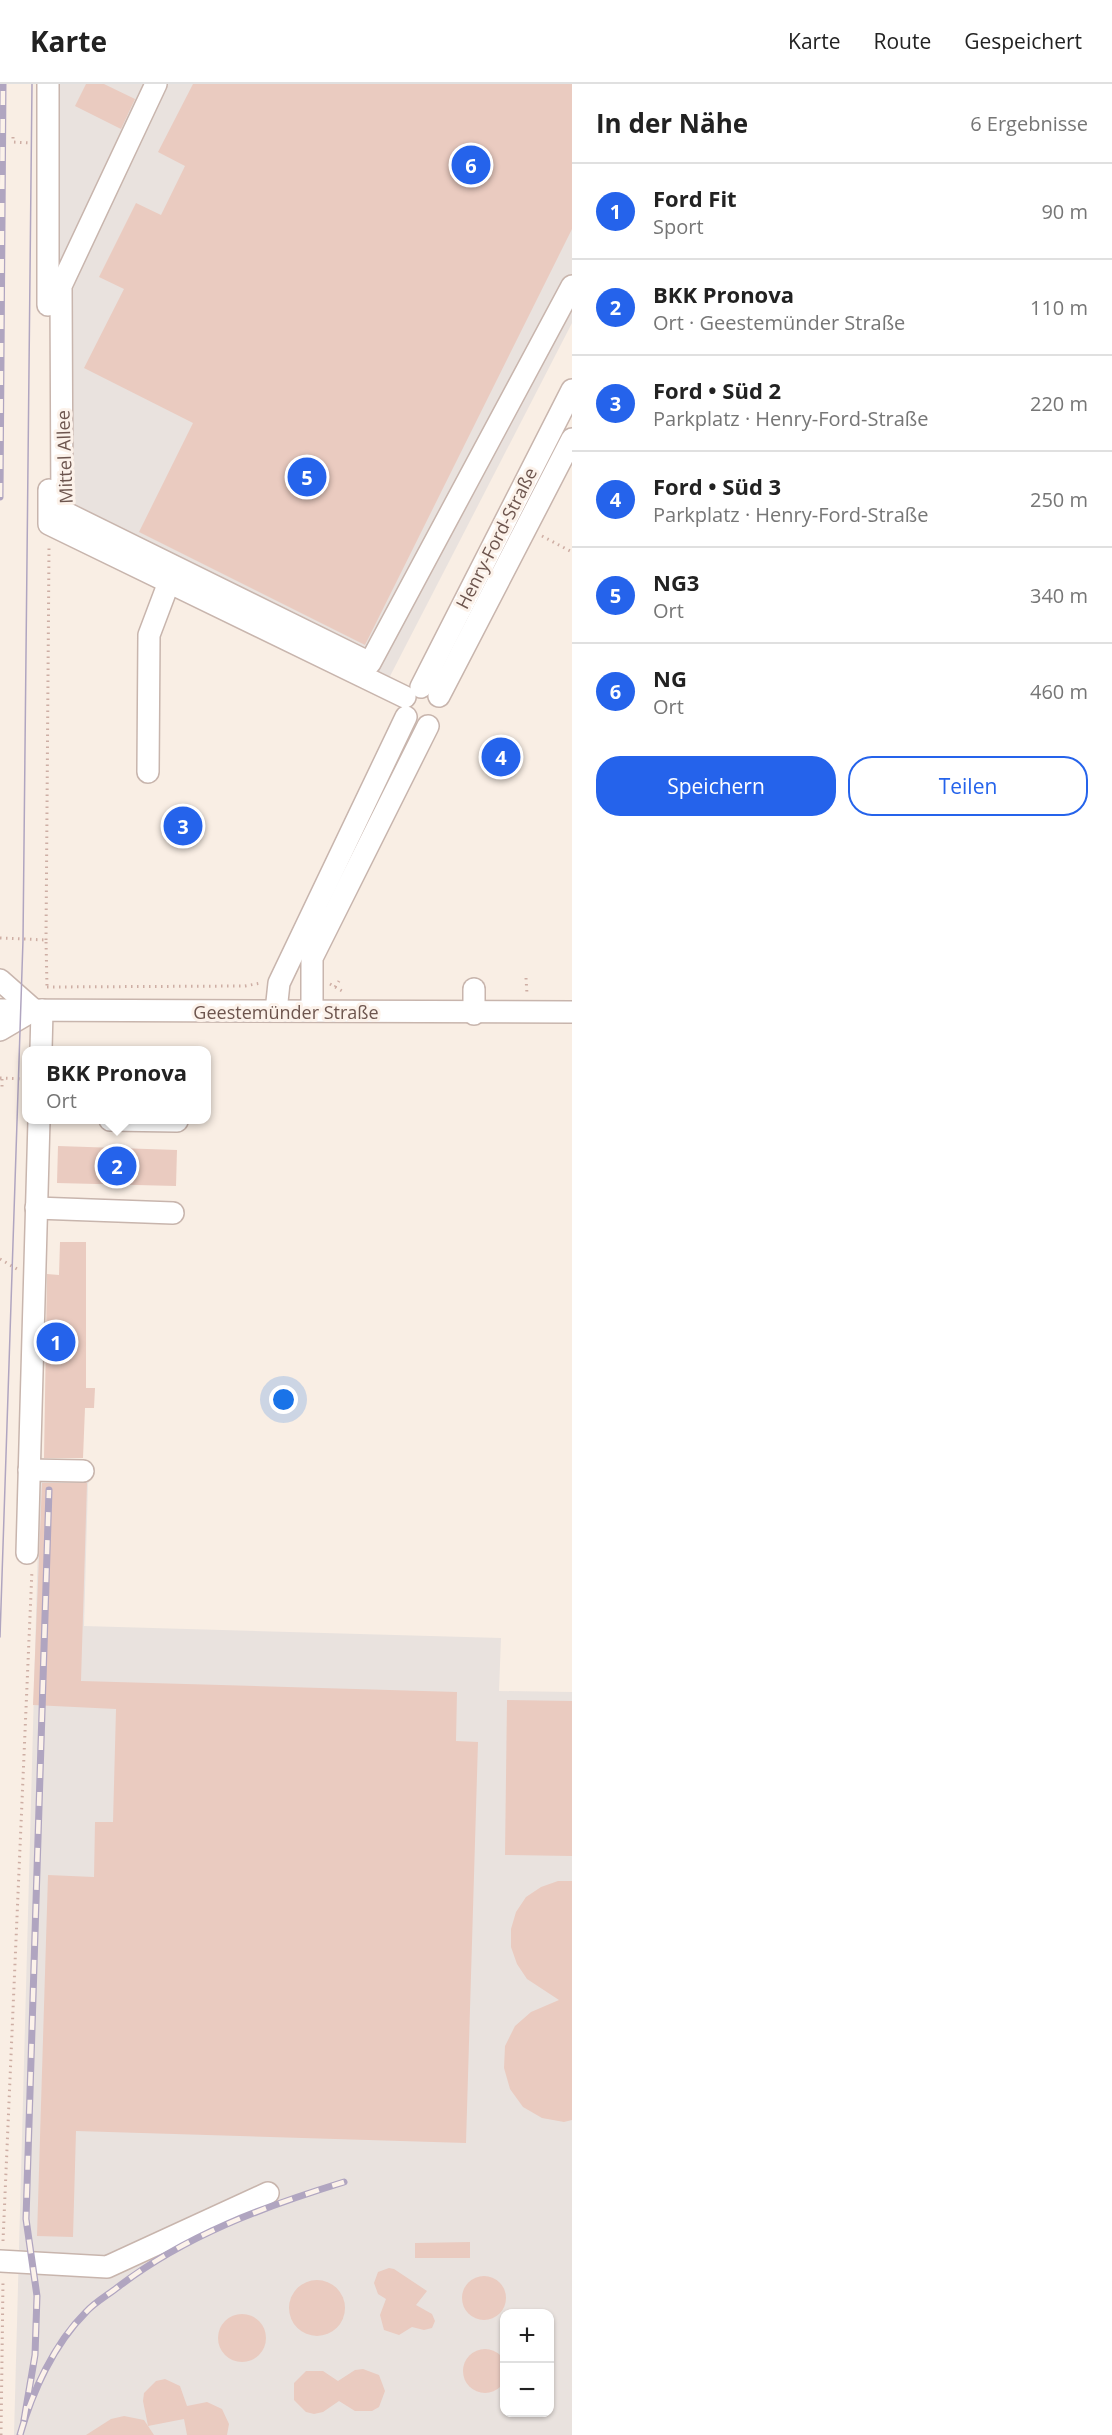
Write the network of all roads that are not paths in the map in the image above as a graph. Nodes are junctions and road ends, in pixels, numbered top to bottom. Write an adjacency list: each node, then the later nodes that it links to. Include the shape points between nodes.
1 (48, 84): 6 (street, via 49,524)
2 (156, 84): 3 (street, Mittel Allee, via 61,286 62,511 370,663)
3 (572, 286)
4 (572, 390): 7 (street, Henry-Ford-Straße)
5 (572, 439): 7 (street, Henry-Ford-Straße)
6 (170, 582): 7 (street); 9 (street, via 149,635)
7 (418, 699): 8 (street, via 415,725); 8 (street, Henry-Ford-Straße, via 441,714); 15 (street, Henry-Ford-Straße, via 279,982)
8 (428, 726): 14 (street, Henry-Ford-Straße, via 312,958)
9 (148, 772)
10 (0, 980): 13 (street)
11 (474, 989): 17 (street)
12 (0, 1010): 13 (street, Geestemünder Straße)
13 (38, 1010): 15 (street, Geestemünder Straße); 18 (street); 19 (street)
14 (312, 1010): 15 (street, Geestemünder Straße); 17 (street, Geestemünder Straße)
15 (276, 1011)
16 (572, 1012): 17 (street, Geestemünder Straße)
17 (474, 1014)
18 (0, 1030)
19 (41, 1046)
20 (39, 1124): 21 (street)
21 (36, 1208): 22 (street); 23 (street)
22 (174, 1213)
23 (29, 1470): 24 (street); 25 (street)
24 (83, 1471)
25 (29, 1560)
26 (268, 2193): 27 (street, via 107,2267)
27 (1, 2261)

